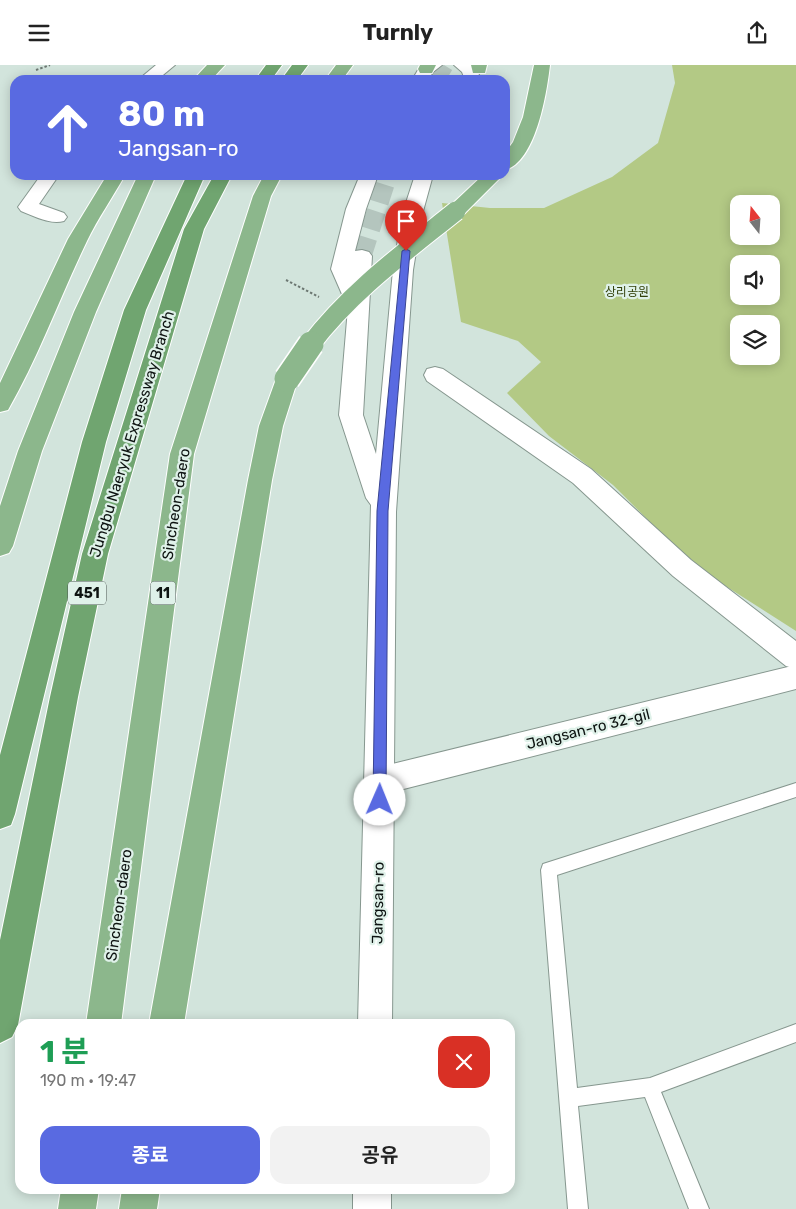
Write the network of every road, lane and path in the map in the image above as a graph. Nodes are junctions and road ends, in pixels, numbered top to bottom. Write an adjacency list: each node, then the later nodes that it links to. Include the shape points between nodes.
1 (50, 65): 8 (path)
2 (167, 65): 10 (main road)
3 (218, 65): 11 (highway)
4 (226, 65): 12 (highway)
5 (345, 65): 13 (highway)
6 (462, 65): 9 (main road)
7 (542, 65): 14 (highway, via 532,119)
8 (36, 70)
9 (477, 71)
10 (153, 75)
11 (207, 75)
12 (218, 75)
13 (337, 75)
14 (510, 157)
15 (47, 180): 24 (main road, via 28,207)
16 (113, 180): 30 (highway, via 78,239)
17 (145, 180): 32 (highway, via 85,312 30,451)
18 (194, 180): 37 (highway, Jungbu Naeryuk Expressway Branch / 451, via 134,310 94,442)
19 (220, 180): 41 (highway, Jungbu Naeryuk Expressway Branch / 451, via 194,229 95,554)
20 (270, 180): 38 (highway, Sincheon-daero / 11, via 262,196 182,453)
21 (367, 180): 28 (main road, via 356,209 342,269)
22 (422, 180): 31 (main road, via 412,215 403,270)
23 (489, 180): 39 (highway, bridge, via 366,285 329,321 287,379 271,426 260,480)
24 (57, 217)
25 (362, 256): 28 (main road)
26 (286, 280): 27 (path)
27 (322, 299)
28 (358, 309): 31 (main road, via 352,415)
29 (434, 375): 33 (main road, via 582,476 682,568)
30 (0, 404)
31 (382, 511): 35 (main road, Jangsan-ro)
32 (0, 546)
33 (796, 657)
34 (796, 677): 35 (main road, Jangsan-ro 32-gil)
35 (380, 781): 40 (main road, Jangsan-ro)
36 (796, 790): 44 (lane, via 550,870)
37 (0, 814)
38 (104, 1019)
39 (167, 1019)
40 (375, 1019)
41 (0, 1025)
42 (796, 1033): 43 (lane)
43 (650, 1087): 44 (lane); 52 (lane)
44 (568, 1098): 51 (lane)
45 (79, 1194): 48 (highway)
46 (141, 1194): 49 (highway)
47 (372, 1194): 50 (main road)
48 (77, 1209)
49 (138, 1209)
50 (372, 1209)
51 (578, 1209)
52 (700, 1209)

